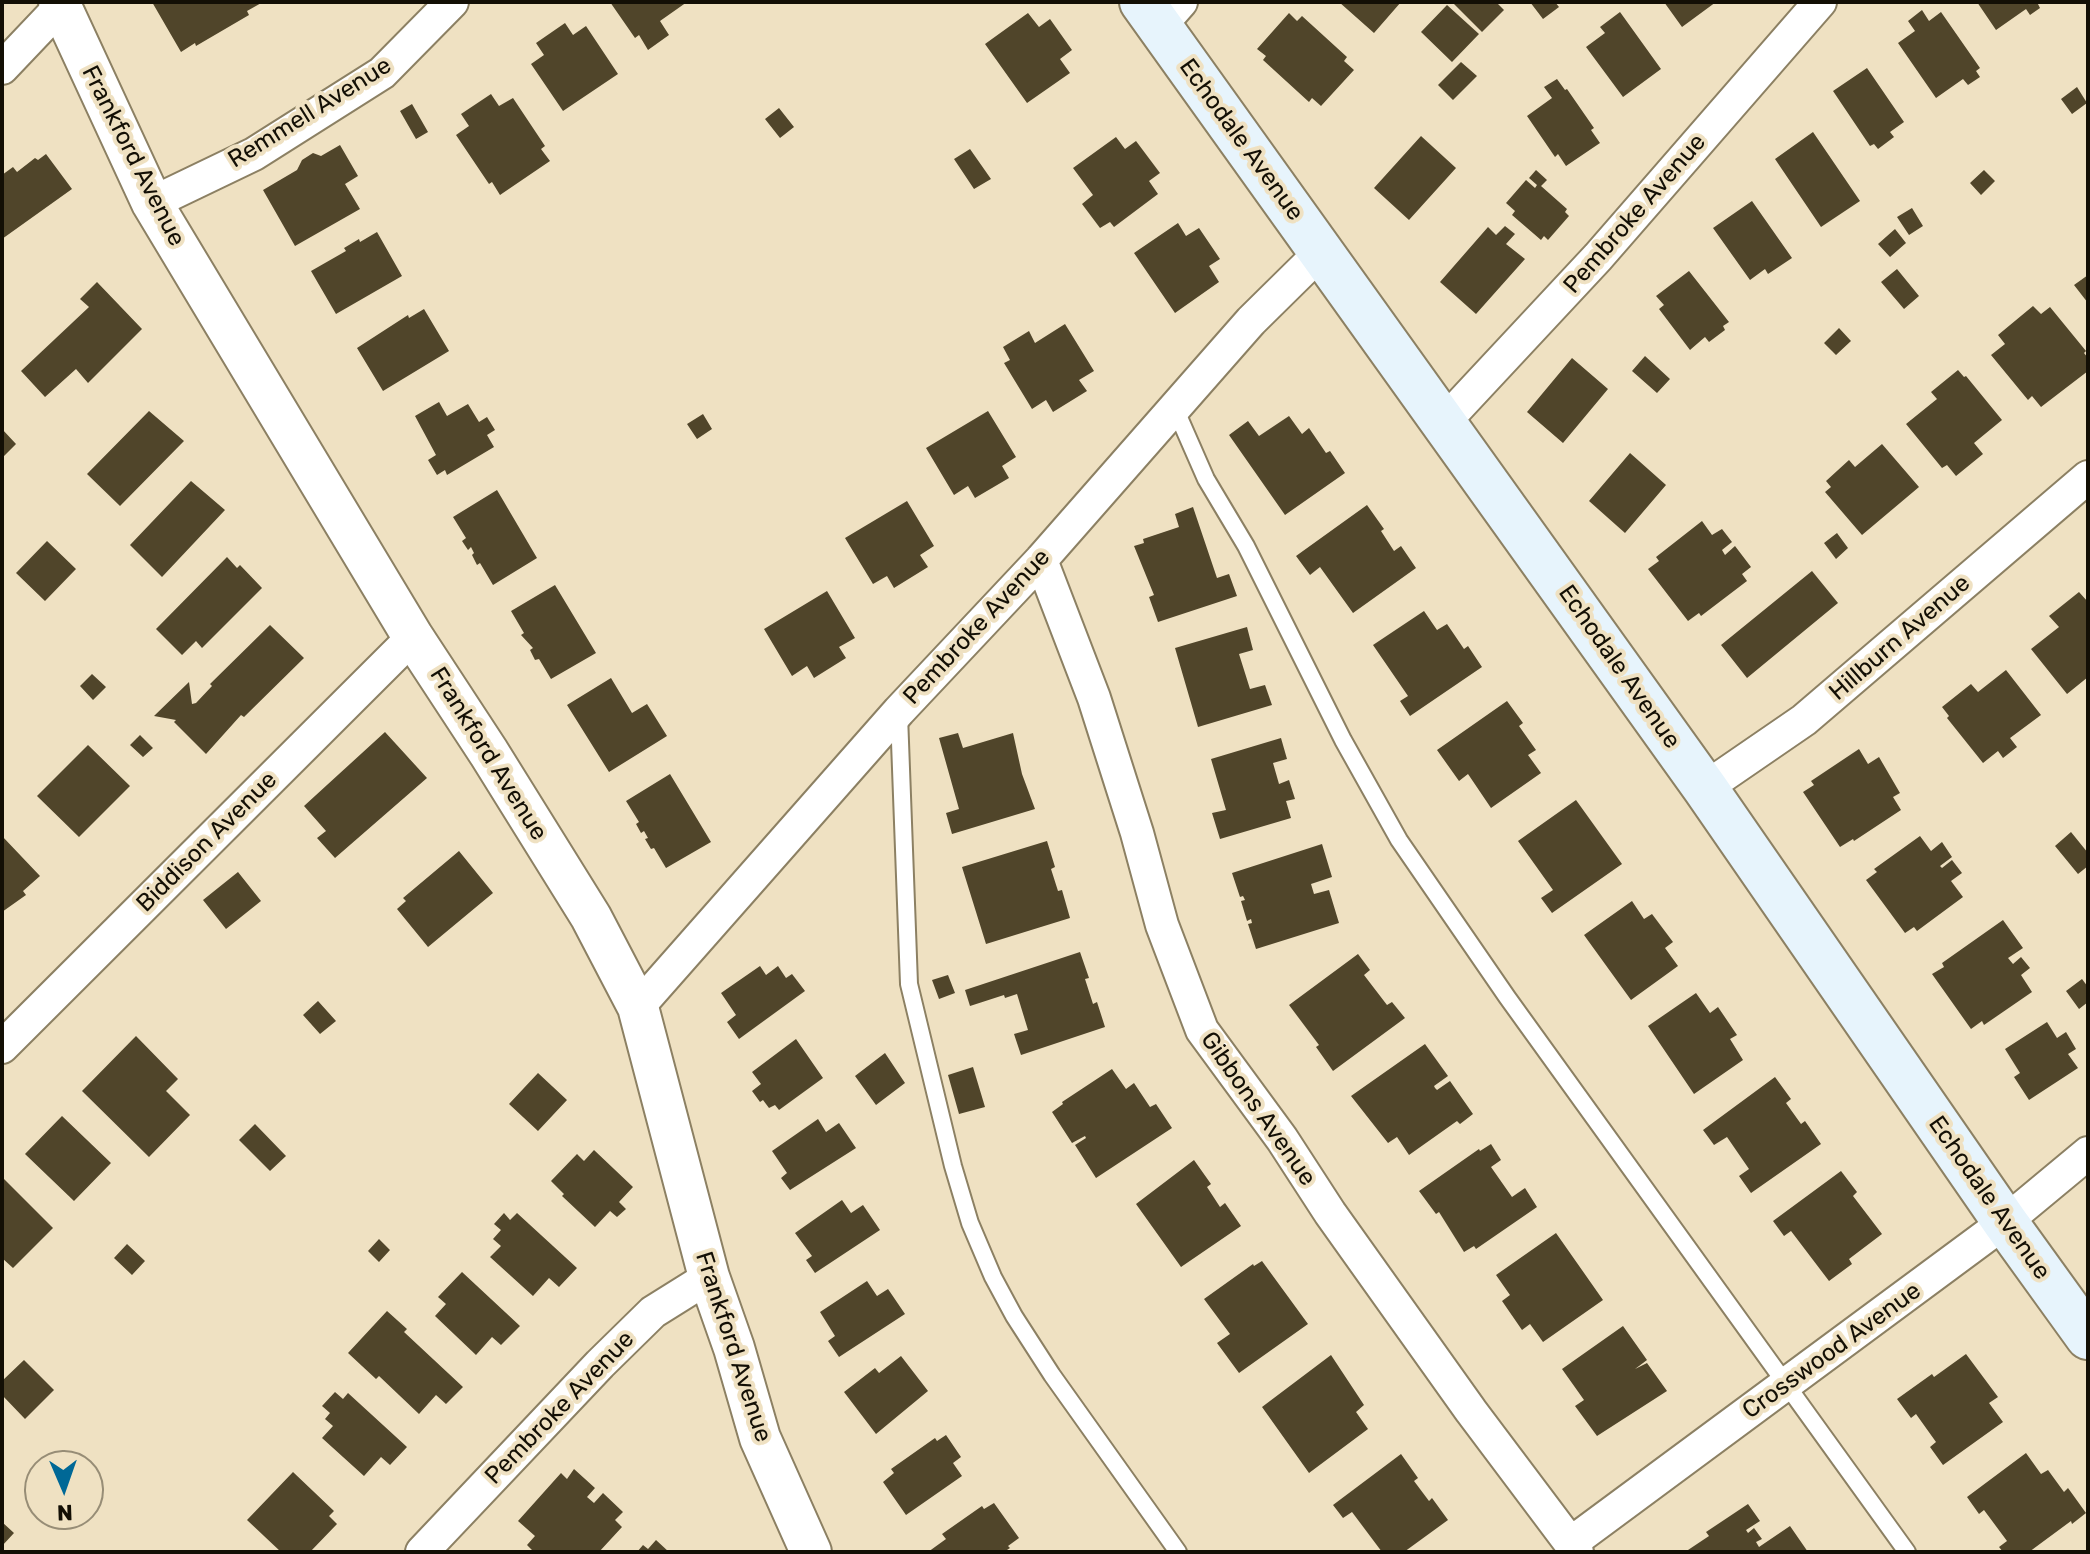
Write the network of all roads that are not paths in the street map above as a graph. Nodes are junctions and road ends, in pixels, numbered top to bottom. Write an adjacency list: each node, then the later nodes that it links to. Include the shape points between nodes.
1 (452, 2): 6 (street, Remmell Avenue, via 382,73 254,154)
2 (1820, 2): 9 (street, Pembroke Avenue, via 1598,257)
3 (61, 4): 5 (street); 6 (street, Frankford Avenue)
4 (1161, 10): 7 (main road, Echodale Avenue)
5 (2, 68)
6 (152, 203): 12 (street, Frankford Avenue)
7 (1322, 251): 8 (street, Pembroke Avenue); 9 (main road, Echodale Avenue)
8 (1174, 406): 11 (street, Pembroke Avenue); 21 (lane, via 1206,479 1399,840)
9 (1445, 421): 14 (main road, Echodale Avenue)
10 (2088, 477): 14 (street, Hillburn Avenue, via 1804,720)
11 (1041, 560): 13 (street, Pembroke Avenue); 22 (street, Gibbons Avenue, via 1094,698 1162,925 1202,1030)
12 (413, 637): 15 (street, Frankford Avenue, via 591,917); 16 (street, Biddison Avenue)
13 (899, 711): 15 (street, Pembroke Avenue); 25 (lane, via 909,984 970,1223 1014,1316)
14 (1705, 788): 18 (main road, Echodale Avenue)
15 (638, 1007): 19 (street, Frankford Avenue)
16 (2, 1047)
17 (2088, 1153): 18 (street, Crosswood Avenue)
18 (2005, 1222): 20 (main road, Echodale Avenue); 21 (street, Crosswood Avenue)
19 (709, 1277): 23 (street, Pembroke Avenue, via 653,1312); 24 (street, Frankford Avenue, via 760,1438)
20 (2088, 1337)
21 (1787, 1383): 22 (street, Crosswood Avenue); 26 (lane)
22 (1574, 1548)
23 (422, 1552)
24 (811, 1552)
25 (1178, 1552)
26 (1907, 1552)

